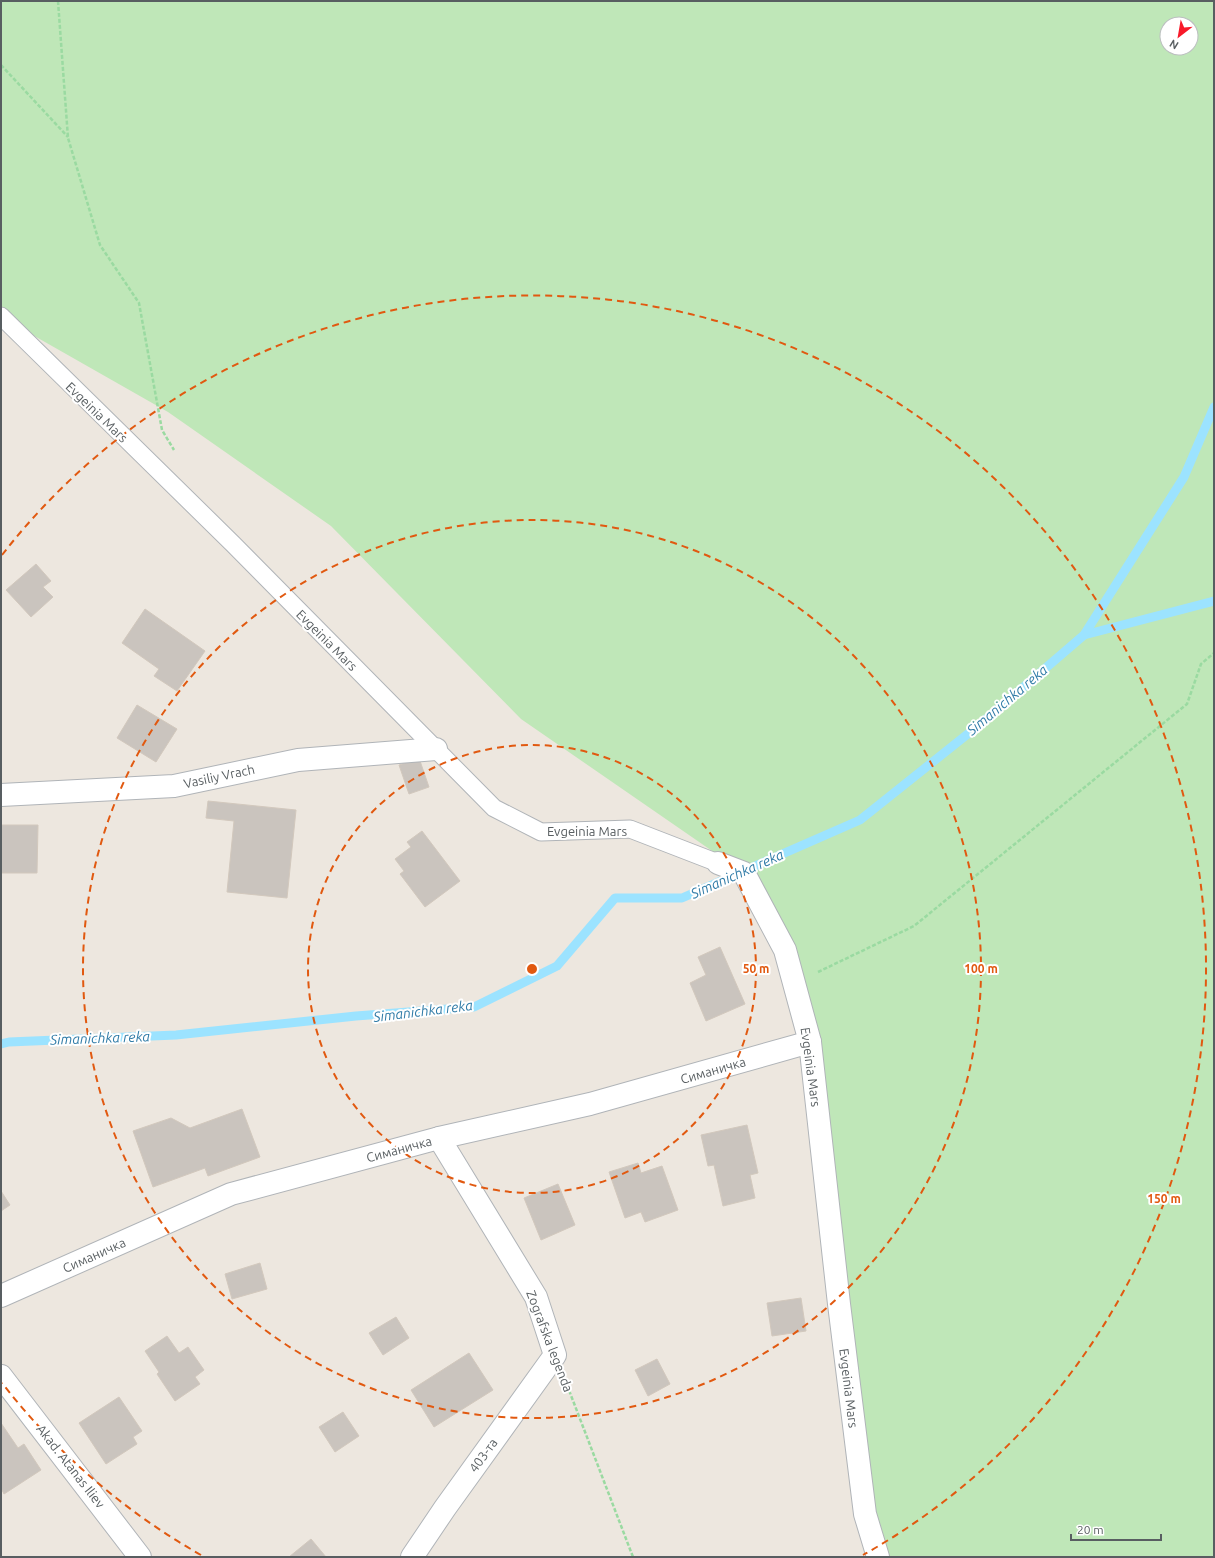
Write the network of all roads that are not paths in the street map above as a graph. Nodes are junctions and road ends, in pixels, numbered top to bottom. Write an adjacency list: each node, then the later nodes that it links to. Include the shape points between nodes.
1 (1, 316): 2 (lane, Evgeinia Mars, via 233,544)
2 (436, 749): 3 (street, Vasiliy Vrach, via 298,760 174,786); 4 (lane, Evgeinia Mars, via 494,808 541,832 630,829)
3 (1, 795)
4 (718, 863): 5 (street, Evgeinia Mars, via 744,873 785,950)
5 (810, 1042): 6 (street, Симаничка, via 590,1104); 12 (street, Evgeinia Mars, via 865,1514)
6 (439, 1138): 7 (street, Симаничка, via 231,1194); 8 (street, Zografska legenda, via 536,1297)
7 (1, 1296)
8 (556, 1354): 11 (street, 403-та)
9 (1, 1376): 10 (street, Akad. Atanas Iliev)
10 (140, 1557)
11 (412, 1557)
12 (878, 1557)

